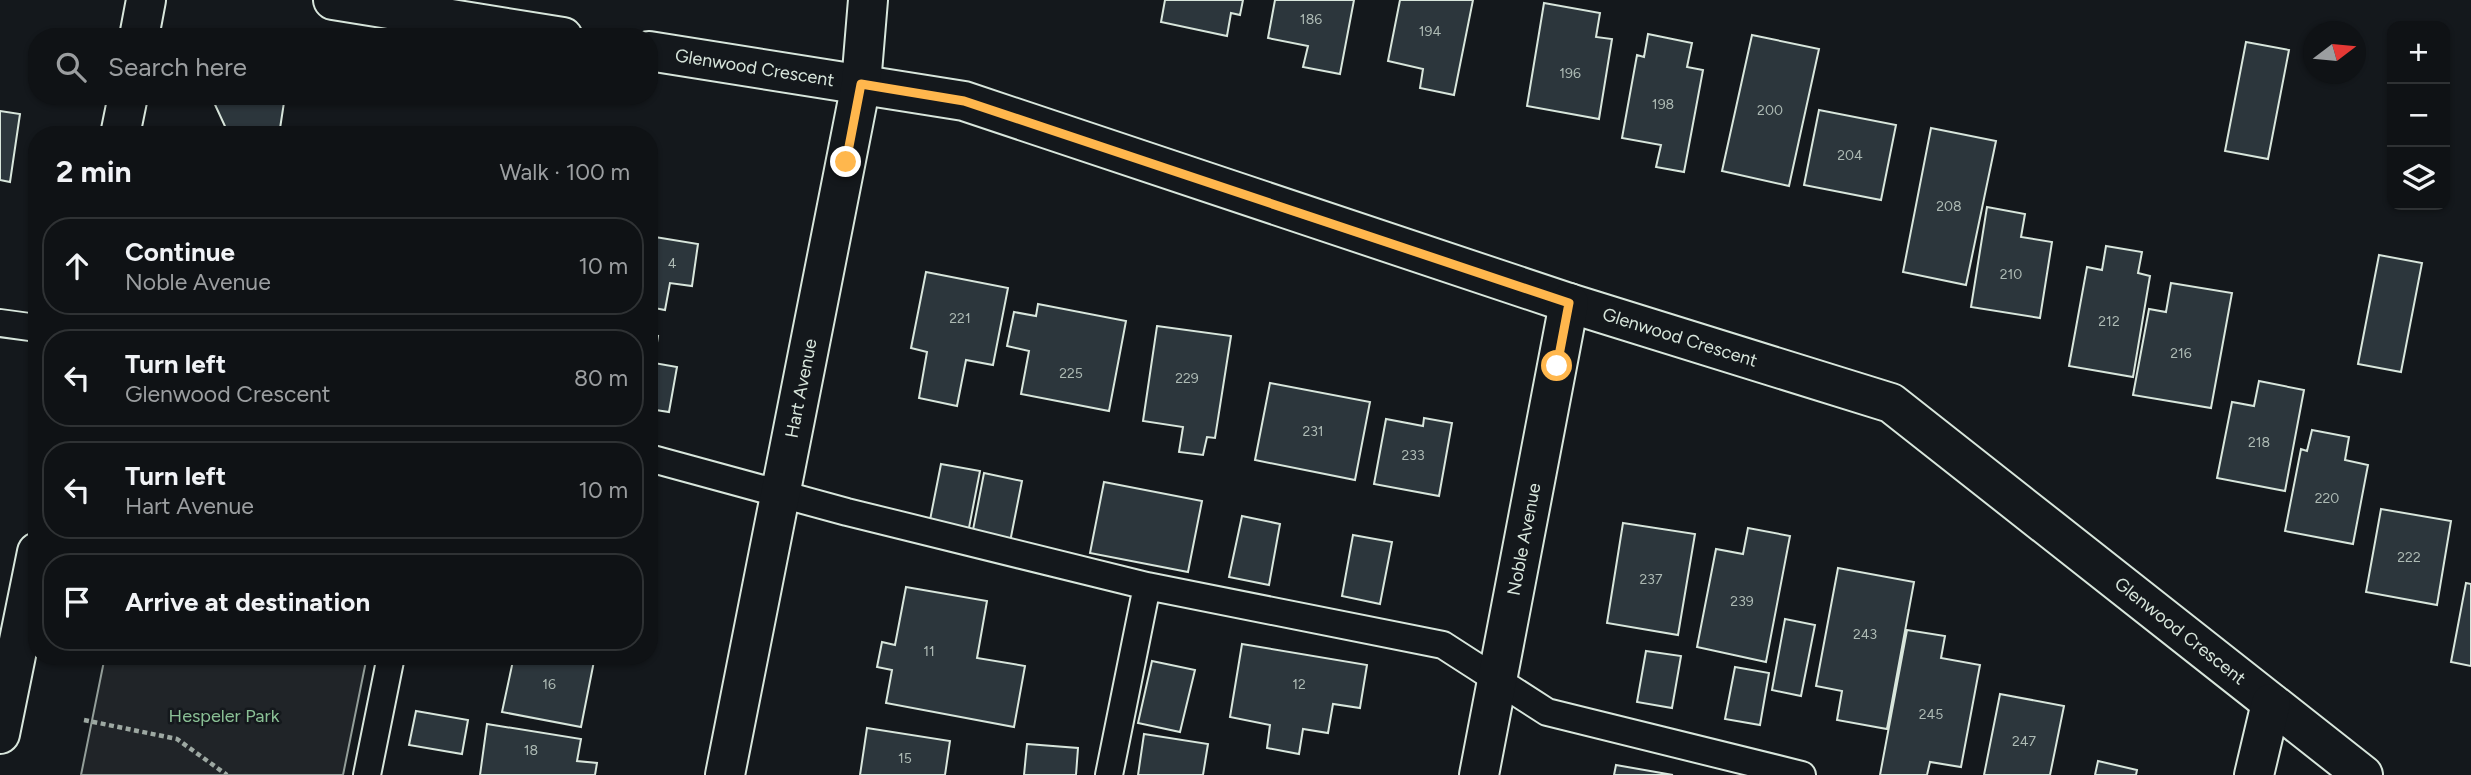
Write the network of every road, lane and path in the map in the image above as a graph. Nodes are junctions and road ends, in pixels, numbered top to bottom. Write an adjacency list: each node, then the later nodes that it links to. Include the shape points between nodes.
1 (146, 0): 4 (street)
2 (332, 0): 5 (street)
3 (869, 0): 7 (street, Hart Avenue)
4 (141, 28)
5 (507, 28)
6 (658, 52): 7 (street, Glenwood Crescent)
7 (861, 84): 10 (street, Glenwood Crescent, via 964,101); 14 (street, Hart Avenue)
8 (126, 105): 9 (street)
9 (122, 126)
10 (1569, 303): 18 (street, Noble Avenue); 19 (street, Glenwood Crescent, via 1891,403)
11 (0, 323): 12 (lane)
12 (28, 327)
13 (658, 460): 14 (lane)
14 (780, 494): 15 (lane); 24 (street, Hart Avenue)
15 (1147, 586): 18 (lane, via 1443,645); 25 (lane)
16 (28, 596): 21 (street)
17 (389, 665): 23 (lane)
18 (1497, 680): 26 (street, Noble Avenue); 27 (lane, via 1547,712)
19 (2272, 703): 28 (street); 29 (street, Glenwood Crescent)
20 (84, 720): 22 (path, via 177,739)
21 (0, 734)
22 (227, 775)
23 (367, 775)
24 (725, 775)
25 (1109, 775)
26 (1479, 775)
27 (1801, 775)
28 (2254, 775)
29 (2363, 775)

